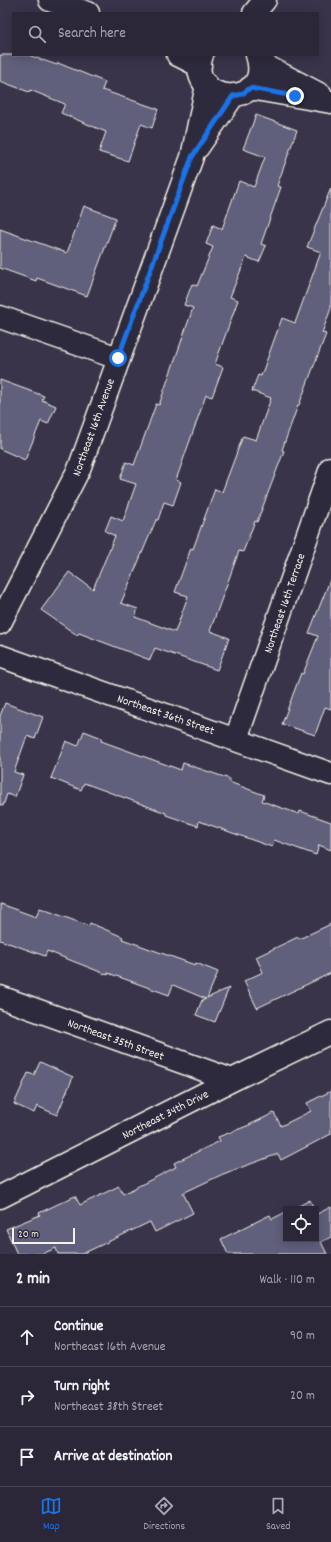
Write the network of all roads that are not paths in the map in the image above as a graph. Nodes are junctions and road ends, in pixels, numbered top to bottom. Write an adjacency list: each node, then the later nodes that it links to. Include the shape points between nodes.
1 (50, 0): 4 (street)
2 (265, 0): 5 (street)
3 (274, 0): 6 (street)
4 (85, 12)
5 (255, 12)
6 (270, 12)
7 (180, 56): 9 (street)
8 (259, 59): 10 (street, Northeast 16th Avenue, via 256,81); 11 (street)
9 (203, 69): 10 (street, via 214,92 223,95); 12 (street, Northeast 16th Avenue)
10 (241, 92): 11 (street); 12 (street, Northeast 16th Avenue)
11 (331, 101)
12 (192, 157): 14 (street, Northeast 16th Avenue)
13 (0, 317): 14 (street)
14 (118, 358): 16 (street, Northeast 16th Avenue, via 79,469)
15 (331, 468): 18 (street, Northeast 16th Terrace)
16 (0, 622)
17 (0, 656): 18 (street, Northeast 36th Street)
18 (236, 739): 19 (street, Northeast 36th Street)
19 (331, 774)
20 (0, 997): 22 (street, Northeast 35th Street)
21 (331, 1032): 22 (street, Northeast 34th Drive)
22 (232, 1080): 23 (street, Northeast 34th Drive)
23 (0, 1197)

